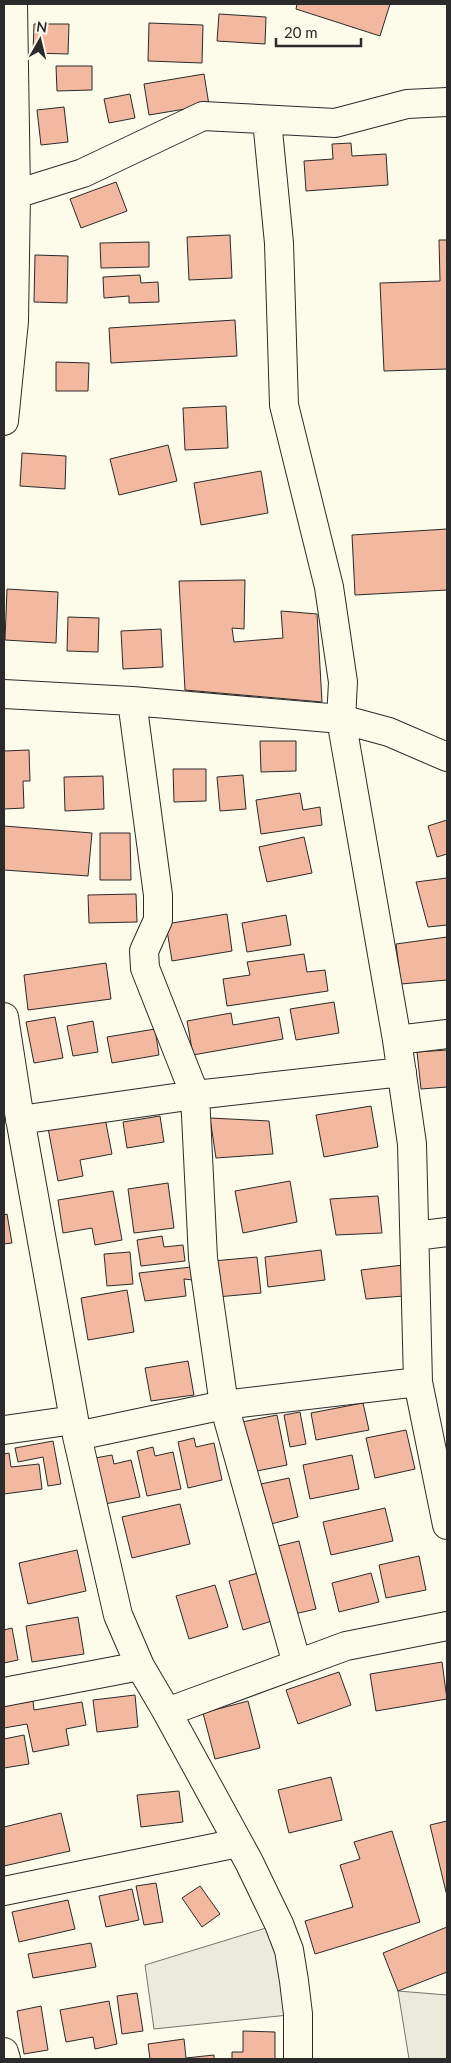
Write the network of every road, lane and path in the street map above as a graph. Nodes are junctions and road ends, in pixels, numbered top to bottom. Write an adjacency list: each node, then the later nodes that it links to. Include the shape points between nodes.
1 (13, 4): 2 (street)
2 (9, 102): 5 (street)
3 (447, 102): 4 (street, via 407,104 335,123)
4 (268, 120): 5 (street, via 204,116 83,173); 10 (street, via 279,243 284,405 329,587 343,682)
5 (16, 194): 6 (street)
6 (9, 320): 7 (street)
7 (4, 421)
8 (4, 694): 9 (street)
9 (132, 701): 10 (street); 16 (street, via 158,894 158,920 144,951 145,968)
10 (341, 719): 11 (street, via 389,732); 14 (street)
11 (447, 757)
12 (4, 1017): 17 (street)
13 (447, 1034): 14 (street)
14 (397, 1040): 15 (street)
15 (402, 1072): 16 (street); 19 (street, via 412,1144)
16 (195, 1095): 17 (street); 21 (street, via 203,1258)
17 (14, 1112): 22 (street)
18 (447, 1232): 19 (street)
19 (415, 1236): 20 (street)
20 (418, 1382): 21 (street); 24 (street)
21 (224, 1405): 22 (street); 26 (street)
22 (76, 1428): 23 (street); 27 (street, via 118,1615)
23 (4, 1430)
24 (447, 1524)
25 (447, 1626): 26 (street, via 346,1646)
26 (297, 1664): 29 (street)
27 (140, 1666): 28 (street); 29 (street)
28 (4, 1692)
29 (167, 1712): 30 (street)
30 (238, 1843): 31 (street); 34 (street, via 280,1924 289,1950 298,2014)
31 (4, 1891)
32 (4, 2052): 33 (street)
33 (6, 2059)
34 (298, 2059)

